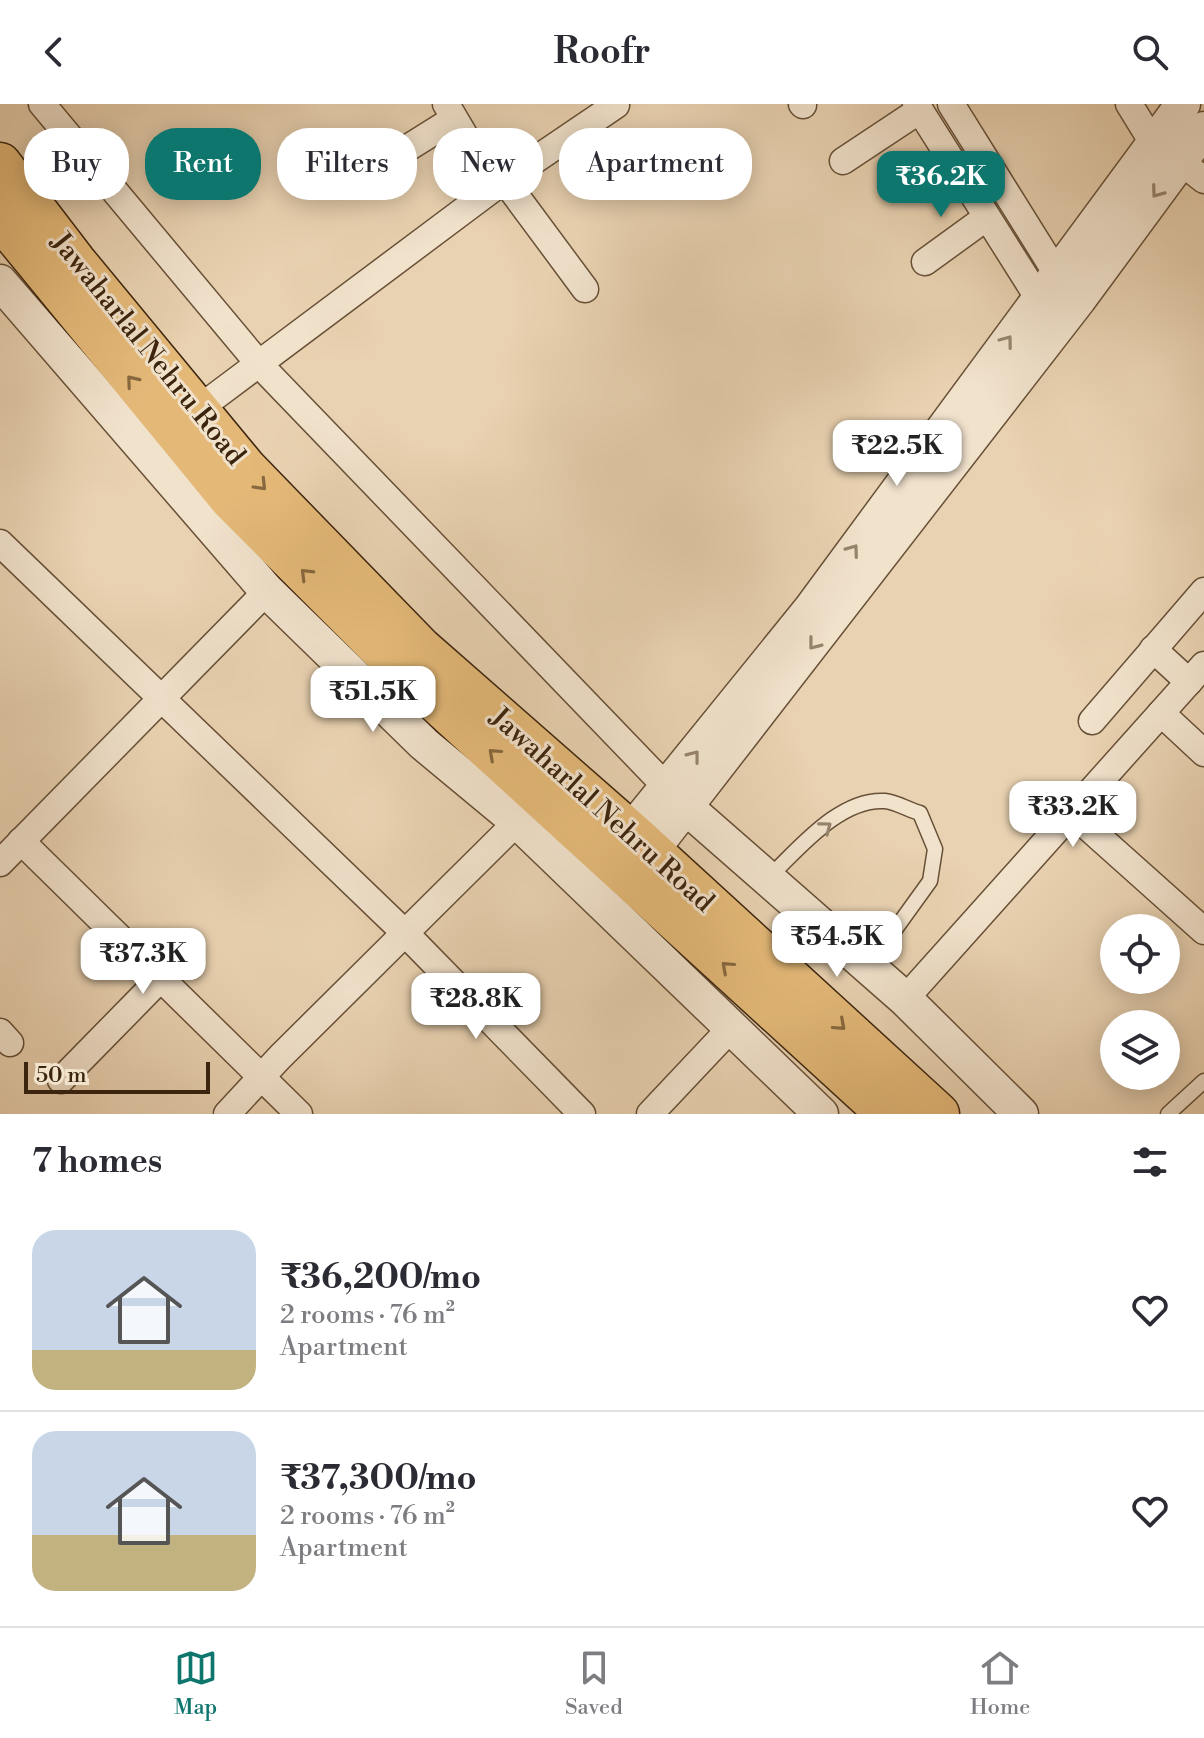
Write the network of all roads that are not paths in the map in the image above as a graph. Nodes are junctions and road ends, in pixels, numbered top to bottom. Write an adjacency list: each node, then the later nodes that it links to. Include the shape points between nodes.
1 (42, 104): 23 (street)
2 (951, 104): 21 (street)
3 (1129, 104): 13 (street)
4 (1183, 104): 13 (street)
5 (616, 105): 11 (street)
6 (918, 107): 12 (street); 18 (street)
7 (450, 111): 8 (street); 10 (street)
8 (462, 128)
9 (1204, 129): 13 (street)
10 (417, 136)
11 (543, 155)
12 (843, 161)
13 (1179, 162): 21 (street); 34 (street, one-way to 34, via 1079,299)
14 (0, 164): 24 (main road, Jawaharlal Nehru Road)
15 (479, 200): 23 (street)
16 (513, 200): 22 (street)
17 (0, 217): 35 (main road, Jawaharlal Nehru Road, one-way to 17, via 402,670 231,499)
18 (987, 217): 19 (street); 21 (street)
19 (925, 262)
20 (0, 282): 26 (street)
21 (1048, 286): 34 (street, one-way to 21)
22 (585, 289)
23 (259, 364): 24 (street); 34 (street)
24 (197, 410): 39 (main road, Jawaharlal Nehru Road, one-way to 39)
25 (0, 543): 30 (street)
26 (267, 591): 30 (street); 35 (street, via 424,744)
27 (1204, 591): 28 (street)
28 (1153, 649): 29 (street); 32 (street)
29 (1196, 674): 31 (street)
30 (160, 700): 37 (street); 42 (street)
31 (1161, 713): 33 (street); 36 (street)
32 (1092, 721)
33 (1204, 753)
34 (677, 798): 39 (street); 40 (street)
35 (530, 810): 39 (main road, Jawaharlal Nehru Road); 42 (street)
36 (1072, 813): 41 (street); 45 (street)
37 (21, 841): 38 (street); 44 (street)
38 (0, 863)
39 (618, 869): 46 (street); 55 (main road, Jawaharlal Nehru Road, one-way to 39); 56 (main road, Jawaharlal Nehru Road, one-way to 56)
40 (767, 879): 43 (street); 43 (lane, one-way to 43, via 854,806 885,801 920,813 935,849 930,881)
41 (1204, 931)
42 (405, 933): 47 (street); 52 (street)
43 (868, 967): 45 (street)
44 (161, 978): 47 (street); 48 (street)
45 (905, 999): 57 (street)
46 (731, 1028): 53 (street); 54 (street)
47 (261, 1077): 50 (street); 51 (street)
48 (61, 1080)
49 (1204, 1081): 58 (lane)
50 (227, 1114)
51 (299, 1114)
52 (582, 1114)
53 (650, 1114)
54 (821, 1114)
55 (888, 1114)
56 (938, 1114)
57 (1021, 1114)
58 (1168, 1114)

